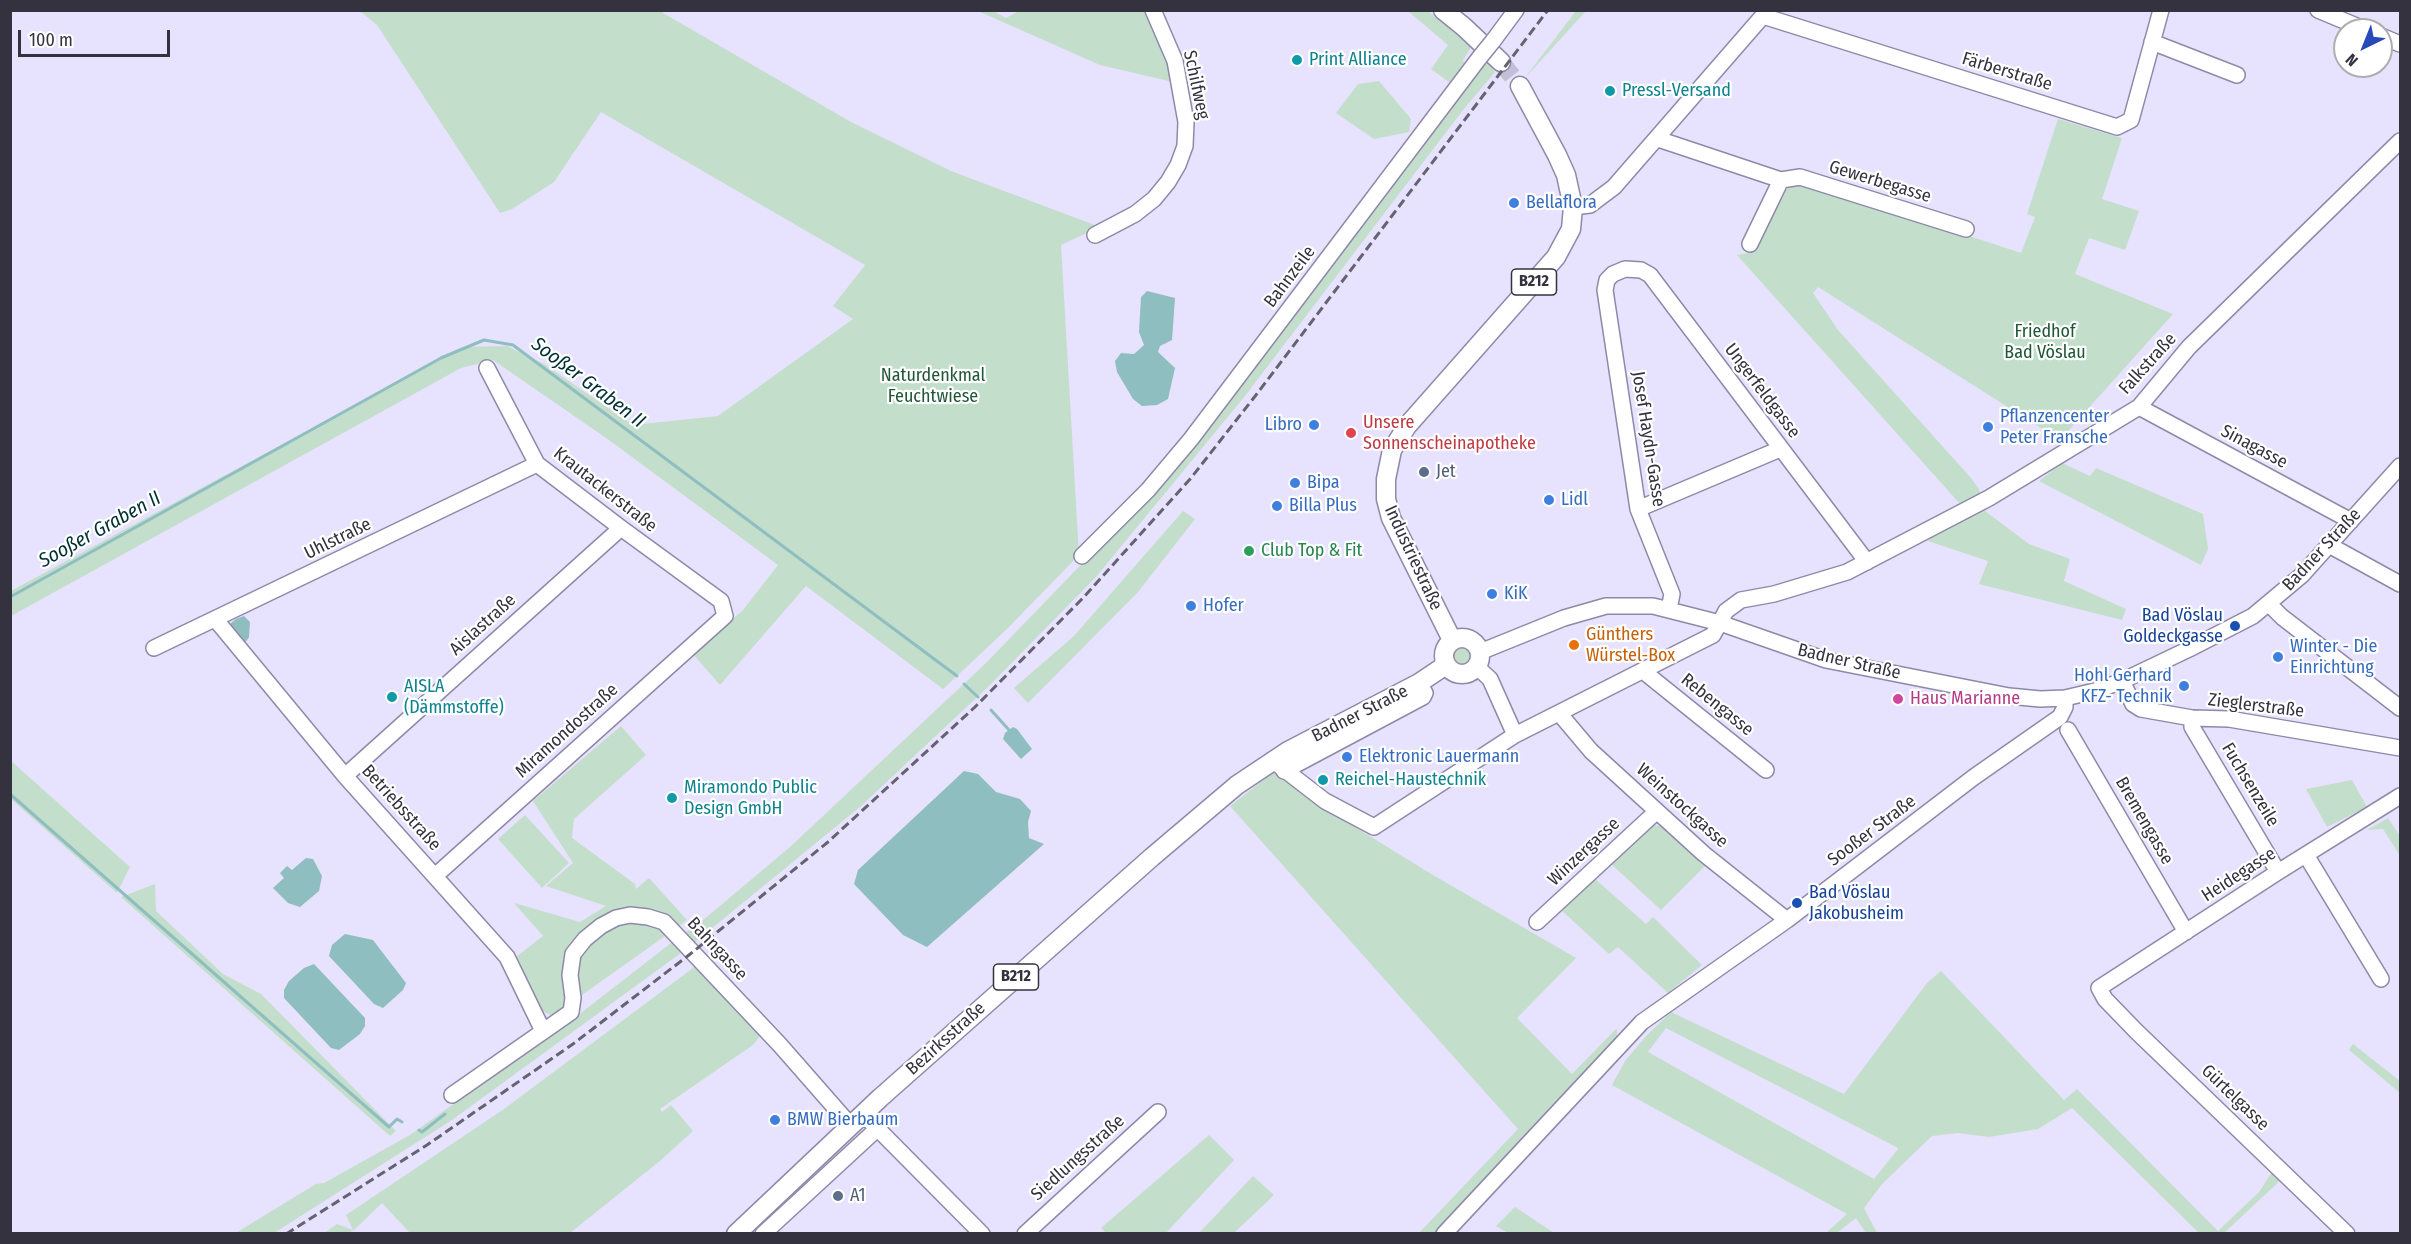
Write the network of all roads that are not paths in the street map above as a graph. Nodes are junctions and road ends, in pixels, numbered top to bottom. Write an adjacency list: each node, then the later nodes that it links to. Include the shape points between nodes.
1 (1153, 10): 17 (street, Schilfweg, via 1175,62 1186,122 1185,146 1179,165 1154,199)
2 (1443, 10): 9 (main road)
3 (1516, 10): 29 (street, Bahnzeile, bridge, via 1191,439 1148,490)
4 (2161, 10): 8 (street, Färberstraße)
5 (2318, 10): 7 (street)
6 (1765, 13): 8 (street, Färberstraße, via 2117,127 2131,120); 12 (street)
7 (2337, 18)
8 (2152, 42): 10 (street)
9 (1501, 62)
10 (2237, 75)
11 (1520, 86): 15 (main road, B212, via 1566,175)
12 (1658, 139): 14 (street, Gewerbegasse); 15 (street, via 1614,187 1590,205)
13 (2400, 141): 21 (street, Falkstraße, via 2189,347)
14 (1781, 180): 16 (street, Gewerbegasse, via 1800,177); 18 (street)
15 (1573, 207): 37 (main road, Industriestraße / B212, via 1571,229 1556,257 1407,426 1392,450 1386,479 1391,518)
16 (1966, 229)
17 (1095, 235)
18 (1750, 244)
19 (1613, 274): 22 (street, Ungerfeldgasse, via 1625,269 1650,274); 25 (street, Josef Haydn-Gasse, via 1605,290)
20 (487, 368): 23 (street, Krautackerstraße)
21 (2139, 407): 26 (street, Sinagasse); 30 (street, Falkstraße, via 1989,498)
22 (1780, 449): 25 (street); 30 (street, Ungerfeldgasse)
23 (537, 464): 27 (street, Krautackerstraße); 35 (street, Uhlstraße)
24 (2400, 466): 26 (street, Badner Straße)
25 (1638, 508): 33 (street, Josef Haydn-Gasse, via 1672,594)
26 (2351, 521): 28 (street, Badner Straße)
27 (621, 528): 34 (street, Krautackerstraße, via 721,601); 52 (street, Aislastraße)
28 (2330, 545): 31 (street); 32 (street, Badner Straße)
29 (1082, 556)
30 (1867, 562): 36 (street, Falkstraße, via 1817,582 1741,600 1726,611)
31 (2400, 585)
32 (2269, 604): 42 (street, Badner Straße, via 2235,626); 44 (street)
33 (1669, 609): 36 (street, Badner Straße); 39 (street, Badner Straße, via 1630,604 1606,606 1564,618)
34 (725, 616): 57 (street, Miramondostraße)
35 (216, 620): 38 (street, Uhlstraße); 52 (street, Betriebsstraße)
36 (1720, 623): 41 (street, Falkstraße, via 1713,636); 43 (street, Badner Straße, via 1826,660 2009,696)
37 (1452, 640): 39 (main road, via 1470,639 1478,646); 40 (main road, via 1443,654)
38 (154, 648)
39 (1479, 659): 40 (main road, via 1473,671 1461,675); 48 (street)
40 (1446, 665): 50 (main road, Badner Straße / B212)
41 (1643, 671): 45 (street, Falkstraße); 51 (street, Rebengasse)
42 (2122, 681): 43 (street, Badner Straße); 46 (street, Zieglerstraße, via 2133,704 2141,709)
43 (2065, 698): 58 (street, Sooßer Straße, via 2060,717 1974,777)
44 (2400, 708)
45 (1559, 713): 48 (street, Falkstraße); 54 (street, Weinstockgasse, via 1591,751)
46 (2192, 718): 49 (street, Zieglerstraße, via 2229,719); 56 (street, Fuchsenzeile, via 2192,727)
47 (2068, 730): 60 (street, Bremengasse)
48 (1515, 735): 50 (street, Falkstraße, via 1374,827 1325,801)
49 (2400, 748)
50 (1278, 765): 66 (main road, Bezirksstraße / B212, via 1237,785 1182,830)
51 (1766, 770)
52 (345, 776): 57 (street, Betriebsstraße)
53 (2400, 796): 55 (street, Heidegasse)
54 (1657, 812): 58 (street, Weinstockgasse); 59 (street, Winzergasse)
55 (2306, 855): 56 (street, Heidegasse); 61 (street)
56 (2278, 872): 60 (street, Heidegasse)
57 (435, 876): 63 (street, Betriebsstraße, via 507,957)
58 (1787, 920): 72 (street, Sooßer Straße, via 1642,1022)
59 (1537, 922)
60 (2186, 932): 62 (street, Heidegasse)
61 (2381, 979)
62 (2100, 988): 73 (street, Gürtelgasse, via 2104,999 2136,1031)
63 (543, 1031): 64 (street); 66 (street, Bahngasse, via 571,1012 573,954 585,939 616,918 648,917 664,922)
64 (452, 1095)
65 (1158, 1112): 71 (street, Siedlungsstraße)
66 (857, 1120): 67 (street, Bahngasse); 69 (main road, Bezirksstraße / B212)
67 (877, 1129): 68 (street, Bahngasse); 70 (street)
68 (972, 1230)
69 (736, 1233)
70 (763, 1233)
71 (1025, 1233)
72 (1444, 1233)
73 (2347, 1233)

